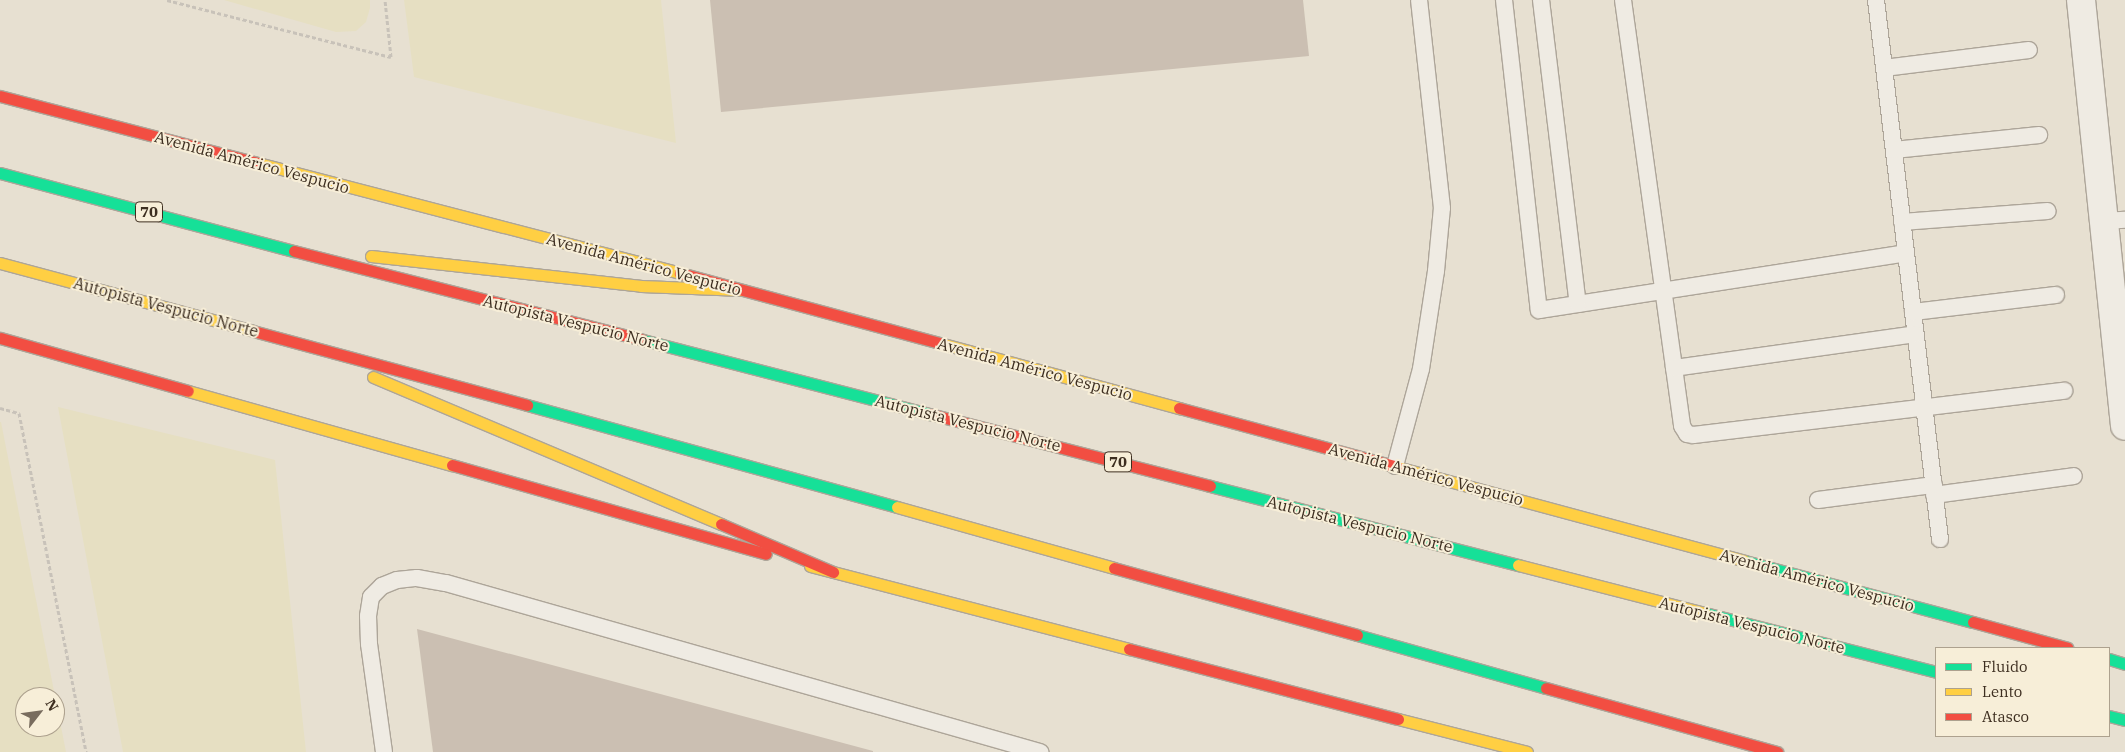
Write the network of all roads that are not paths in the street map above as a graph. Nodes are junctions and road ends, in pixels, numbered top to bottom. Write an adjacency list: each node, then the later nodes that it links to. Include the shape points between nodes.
1 (1419, 0): 31 (lane, via 1442,208 1421,369)
2 (1504, 0): 22 (lane, via 1538,309)
3 (1542, 0): 22 (lane)
4 (1623, 0): 20 (lane)
5 (1876, 0): 8 (lane)
6 (2080, 0): 14 (street)
7 (2029, 50): 8 (lane)
8 (1884, 68): 11 (lane)
9 (0, 96): 19 (main road, Avenida Américo Vespucio)
10 (2040, 134): 11 (lane)
11 (1894, 150): 15 (lane)
12 (0, 172): 16 (main road, Autopista Vespucio Norte / 70)
13 (2048, 211): 15 (lane)
14 (2114, 220): 30 (street)
15 (1902, 222): 17 (lane)
16 (299, 252): 19 (main road, via 432,262 641,286); 40 (main road, Autopista Vespucio Norte / 70)
17 (1906, 253): 20 (lane); 23 (lane)
18 (0, 263): 25 (main road, Autopista Vespucio Norte)
19 (743, 290): 31 (main road, Avenida Américo Vespucio)
20 (1662, 290): 22 (lane); 27 (lane)
21 (2056, 295): 23 (lane)
22 (1578, 304)
23 (1913, 312): 24 (lane)
24 (1915, 334): 27 (lane); 29 (lane)
25 (275, 335): 36 (main road); 46 (main road, Autopista Vespucio Norte)
26 (0, 338): 36 (main road)
27 (1674, 368): 29 (lane, via 1682,426 1687,434 1693,435)
28 (2064, 391): 29 (lane)
29 (1924, 407): 33 (lane)
30 (2125, 426)
31 (1395, 466): 37 (main road, Avenida Américo Vespucio)
32 (2074, 476): 33 (lane)
33 (1934, 490): 34 (lane); 35 (lane)
34 (1818, 500)
35 (1940, 539)
36 (833, 572): 45 (main road)
37 (2064, 647)
38 (2110, 659): 39 (main road)
39 (2125, 664)
40 (1935, 672)
41 (2110, 716): 42 (main road)
42 (2125, 720)
43 (384, 752): 44 (lane, via 369,644 369,606 371,597 382,586 397,580 418,578)
44 (1040, 752)
45 (1527, 752)
46 (1777, 752)

